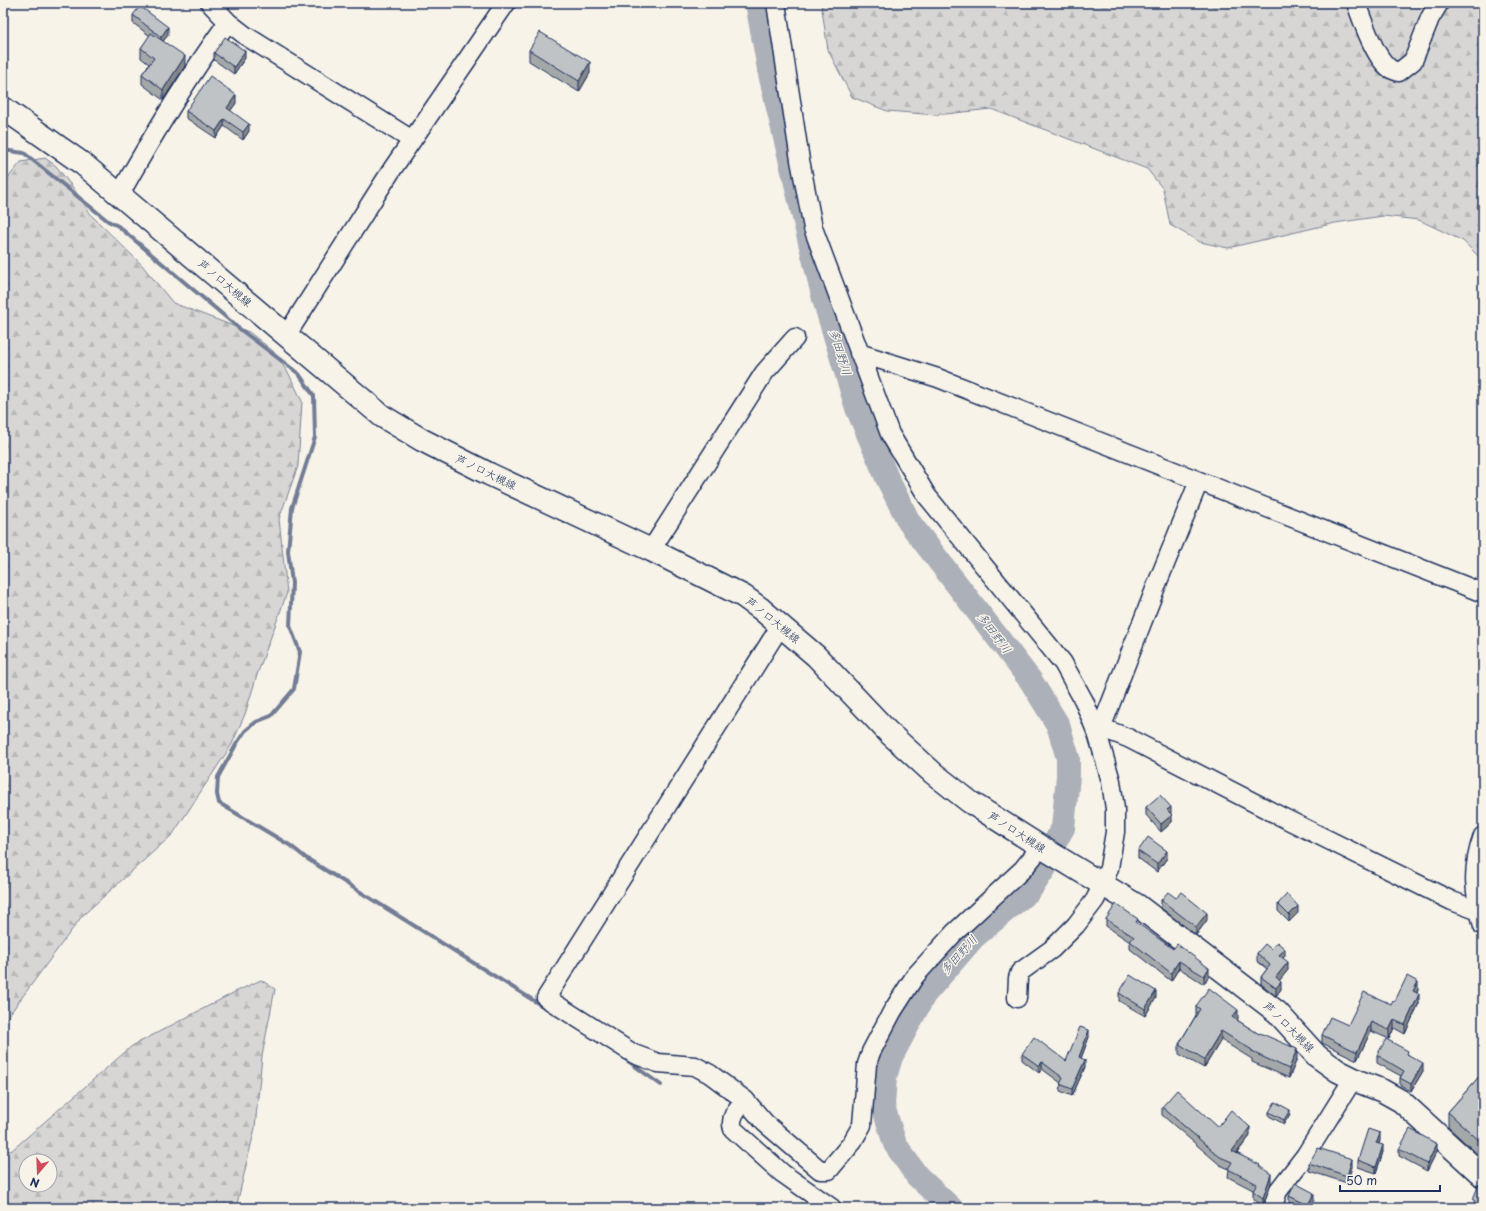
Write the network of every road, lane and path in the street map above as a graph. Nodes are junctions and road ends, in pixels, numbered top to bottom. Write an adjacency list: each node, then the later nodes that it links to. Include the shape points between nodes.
1 (210, 3): 6 (street)
2 (506, 3): 8 (street)
3 (776, 3): 12 (street, via 813,228)
4 (1356, 3): 5 (street, via 1368,35 1380,56 1388,67 1399,72 1413,61 1430,18)
5 (1439, 3)
6 (228, 22): 8 (street, via 279,58); 9 (street, via 205,54)
7 (3, 108): 9 (main road, 芦ノ口大槻線, via 83,164)
8 (412, 140): 10 (street)
9 (120, 194): 10 (main road, 芦ノ口大槻線)
10 (286, 336): 14 (main road, 芦ノ口大槻線, via 382,416 422,440)
11 (795, 338): 14 (street, via 764,373)
12 (859, 353): 13 (street, via 938,378); 17 (street, via 890,434 919,484 1063,663)
13 (1199, 481): 15 (street); 17 (street)
14 (650, 550): 16 (main road, 芦ノ口大槻線, via 743,596)
15 (1483, 593)
16 (781, 625): 19 (main road, 芦ノ口大槻線, via 816,656 888,732 933,774 970,802); 24 (street, via 546,998 634,1054 658,1063 695,1066)
17 (1100, 732): 20 (street, via 1115,809 1112,853); 21 (street, via 1128,738 1452,901)
18 (1483, 836): 21 (street, via 1474,868 1474,886)
19 (1041, 848): 20 (main road, 芦ノ口大槻線); 24 (street, via 1023,869 954,932 915,976 871,1052 867,1064 862,1125 834,1166 829,1170 820,1170 764,1123)
20 (1103, 884): 22 (street, via 1095,900 1076,925 1052,949 1020,972); 23 (main road, 芦ノ口大槻線, via 1138,906 1245,987 1277,1012 1317,1056)
21 (1481, 919)
22 (1017, 998)
23 (1353, 1079): 25 (main road, 芦ノ口大槻線, via 1401,1101); 27 (street, via 1305,1156 1278,1191)
24 (744, 1100): 26 (street, via 734,1114 731,1123 733,1129 782,1173)
25 (1483, 1176)
26 (832, 1208)
27 (1274, 1208)

